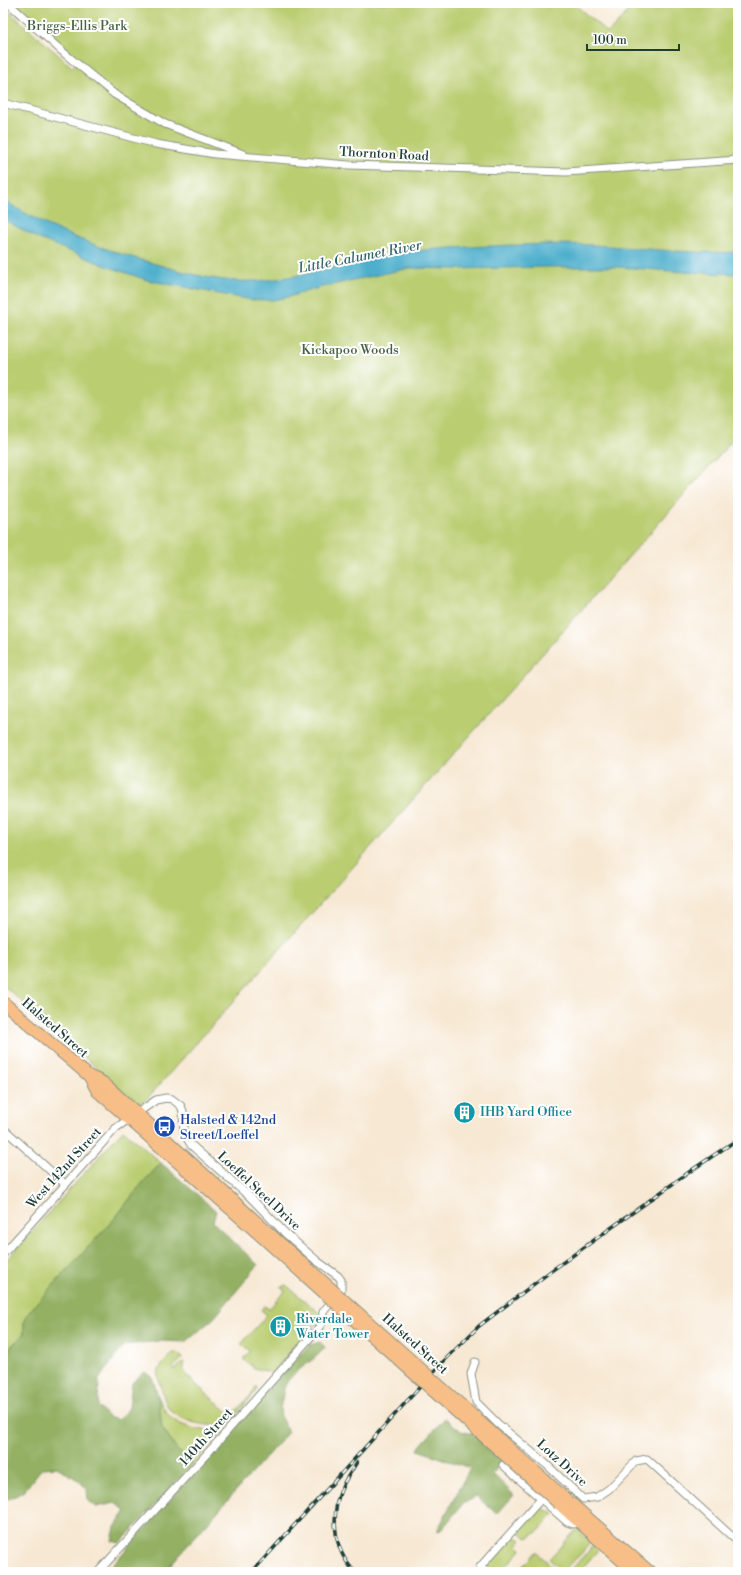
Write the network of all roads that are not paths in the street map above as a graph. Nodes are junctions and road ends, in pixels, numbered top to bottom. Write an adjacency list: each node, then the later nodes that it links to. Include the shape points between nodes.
1 (8, 3): 3 (street, via 114,94 165,124)
2 (3, 103): 3 (street, Thornton Road, via 156,144 215,154)
3 (251, 156): 4 (street, Thornton Road, via 349,165 566,172)
4 (738, 160)
5 (3, 1002): 6 (main road, Halsted Street, via 89,1076 97,1091)
6 (132, 1116): 8 (street, West 142nd Street, via 116,1128); 10 (street, Loeffel Steel Drive, via 156,1100 166,1098 181,1106 184,1132 191,1145 234,1182 285,1233 341,1280 341,1290); 14 (main road, Halsted Street, bridge)
7 (3, 1128): 8 (street)
8 (65, 1184): 9 (street, West 142nd Street)
9 (3, 1254)
10 (323, 1312): 18 (street, 140th Street, via 322,1323 316,1331)
11 (475, 1362): 16 (street, Lotz Drive, via 471,1374 476,1402 583,1499 597,1497 636,1461 647,1459)
12 (503, 1466): 13 (street, Halsted Street)
13 (541, 1499): 15 (street, Halsted Street, via 567,1522); 17 (street)
14 (562, 1501): 15 (main road, Halsted Street); 20 (main road, Halsted Street)
15 (580, 1522): 19 (main road, Halsted Street)
16 (738, 1542)
17 (483, 1569)
18 (98, 1572)
19 (634, 1572)
20 (650, 1572)

